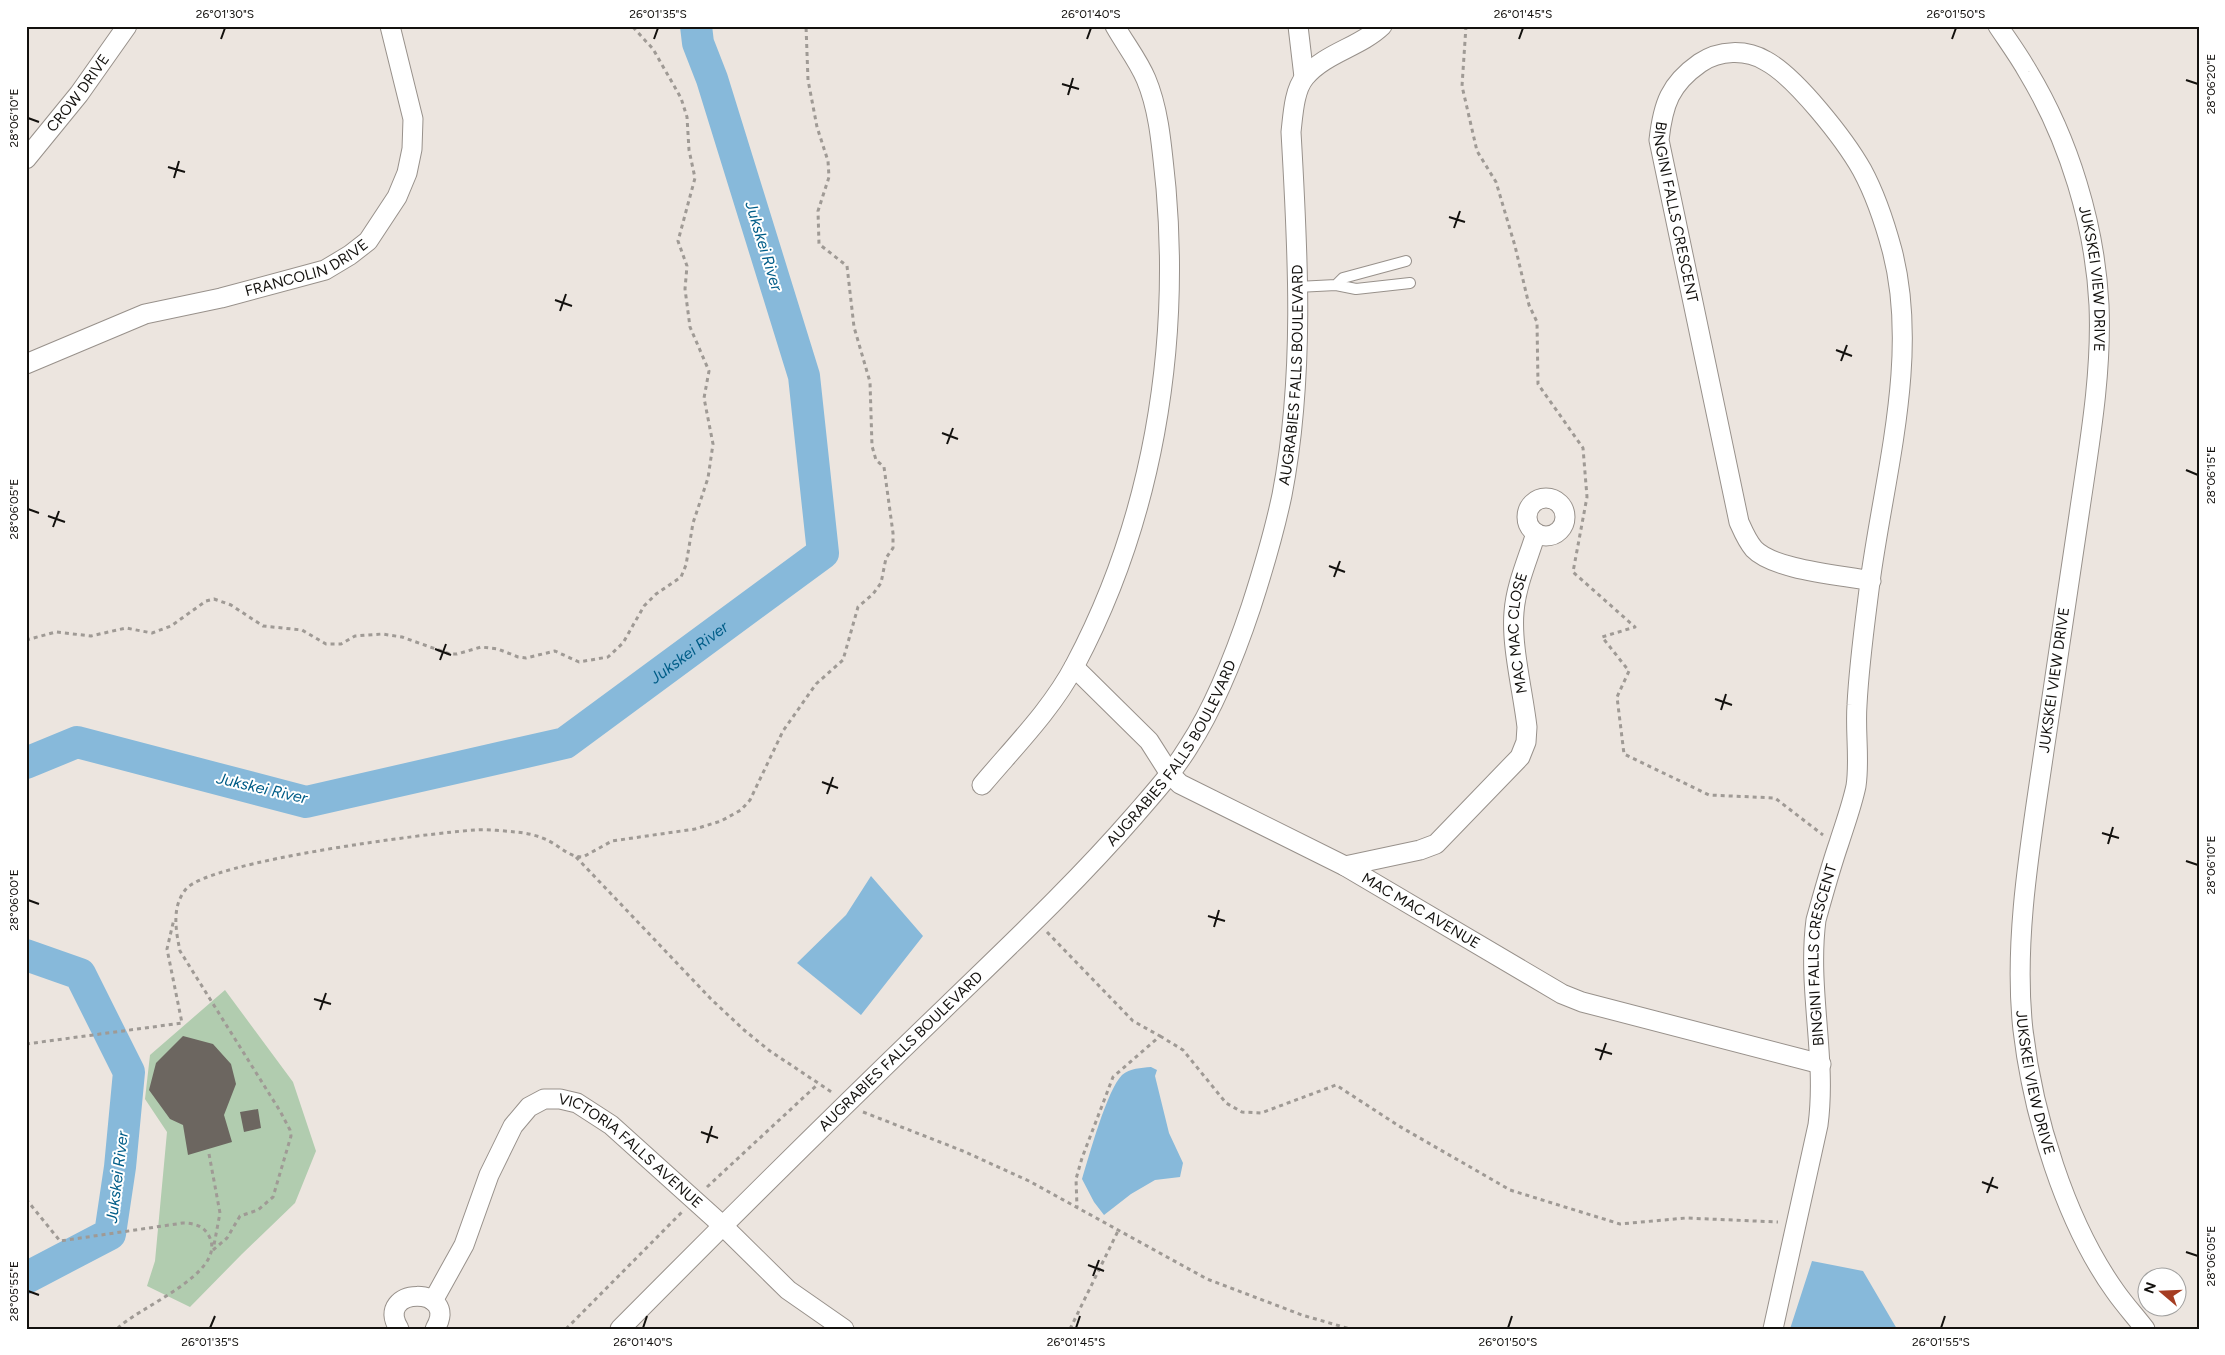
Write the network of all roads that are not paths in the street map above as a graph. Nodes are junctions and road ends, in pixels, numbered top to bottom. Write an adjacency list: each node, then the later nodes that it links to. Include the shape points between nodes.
1 (127, 26): 8 (street, CROW DRIVE, via 79,94)
2 (390, 26): 13 (street, FRANCOLIN DRIVE, via 413,119 412,149 397,197 368,240 325,270 146,314)
3 (1115, 26): 16 (street, via 1147,80 1155,108 1167,207 1169,330 1155,433 1142,492 1116,572)
4 (1298, 26): 7 (street)
5 (1382, 26): 7 (street, via 1368,38 1318,65)
6 (1998, 26): 28 (street, JUKSKEI VIEW DRIVE, via 2029,73 2054,122 2074,175 2088,226 2099,306 2092,428 2024,904 2023,1029 2040,1123 2058,1178 2092,1252 2114,1290)
7 (1304, 78): 12 (street, AUGRABIES FALLS BOULEVARD, via 1293,110 1291,132)
8 (26, 159)
9 (1406, 261): 11 (lane, via 1344,278)
10 (1410, 283): 11 (lane, via 1356,289)
11 (1336, 285): 12 (lane)
12 (1297, 287): 17 (street, AUGRABIES FALLS BOULEVARD, via 1295,392 1282,492 1272,536 1224,678 1190,746)
13 (26, 364)
14 (1536, 533): 19 (street, MAC MAC CLOSE, via 1516,597 1514,614 1514,636 1527,727 1520,757 1436,844)
15 (1870, 581): 15 (street, BINGINI FALLS CRESCENT, via 1900,375 1902,321 1892,252 1863,172 1842,138 1786,76 1768,61 1751,54 1730,52 1708,57 1671,91 1662,111 1659,140 1739,522 1755,550 1770,560); 20 (street, BINGINI FALLS CRESCENT, via 1857,704 1856,784 1813,940)
16 (1074, 667): 17 (street, MAC MAC AVENUE, via 1149,740); 18 (street, via 1046,709)
17 (1170, 774): 19 (street, MAC MAC AVENUE, via 1192,792); 21 (street, AUGRABIES FALLS BOULEVARD, via 1036,920)
18 (982, 785)
19 (1344, 866): 20 (street, MAC MAC AVENUE, via 1562,994)
20 (1820, 1064): 27 (street, BINGINI FALLS CRESCENT, via 1822,1100 1818,1125)
21 (722, 1225): 22 (street, VICTORIA FALLS AVENUE, via 595,1112 577,1103 544,1099 529,1107 500,1149 464,1245); 25 (street, AUGRABIES FALLS BOULEVARD); 26 (street, VICTORIA FALLS AVENUE, via 788,1290)
22 (433, 1301): 23 (street, via 414,1295 402,1301 396,1313); 24 (street, via 439,1313)
23 (399, 1329)
24 (435, 1329)
25 (620, 1329)
26 (844, 1329)
27 (1773, 1329)
28 (2145, 1329)

